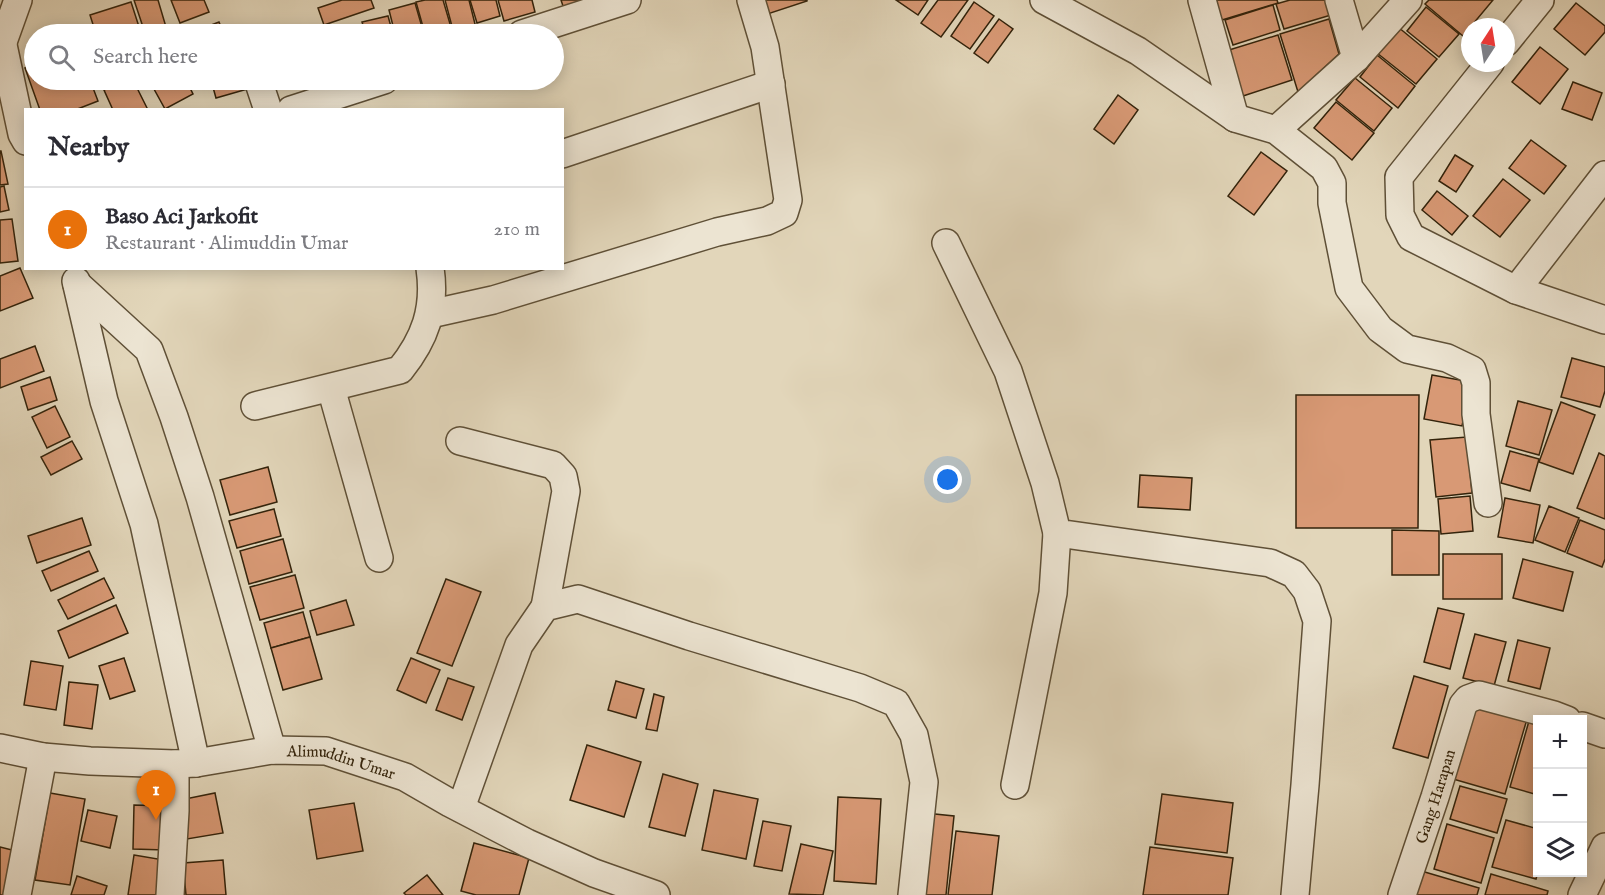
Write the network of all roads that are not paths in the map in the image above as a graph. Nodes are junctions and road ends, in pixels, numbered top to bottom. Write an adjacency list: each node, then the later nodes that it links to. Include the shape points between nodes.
1 (18, 0): 11 (street)
2 (627, 0): 9 (street)
3 (751, 0): 14 (street)
4 (1202, 0): 19 (street)
5 (1339, 0): 12 (street)
6 (1408, 0): 12 (street)
7 (1540, 0): 10 (street)
8 (1059, 2): 19 (street)
9 (553, 24)
10 (1515, 31)
11 (2, 37): 21 (street)
12 (1356, 58): 20 (street)
13 (1483, 72): 27 (street, via 1399,177 1400,215 1411,237)
14 (771, 84): 22 (street); 28 (street, via 788,200 784,213 493,300)
15 (261, 90): 17 (street)
16 (353, 90): 18 (street)
17 (267, 108)
18 (297, 108)
19 (1235, 118): 20 (street)
20 (1276, 130): 33 (street, via 1324,168 1332,183 1332,204 1350,288 1380,330 1407,349 1447,358 1472,370)
21 (16, 138)
22 (564, 152)
23 (1605, 175): 27 (street)
24 (946, 243): 34 (street, via 1008,370)
25 (430, 270): 28 (street)
26 (75, 276): 41 (street, via 149,350 200,497); 43 (street, via 104,401 144,524)
27 (1516, 290): 29 (street)
28 (430, 314): 30 (street, via 414,353 400,370)
29 (1605, 320)
30 (331, 388): 31 (street); 35 (street)
31 (255, 406)
32 (460, 441): 36 (street, via 553,465 563,476 566,491)
33 (1488, 503)
34 (1057, 533): 44 (street, via 1053,593); 51 (street, via 1270,563 1294,574 1307,591 1317,621)
35 (379, 558)
36 (545, 607): 45 (street, via 519,645); 50 (street, via 578,599 860,688 896,703 914,735 924,782)
37 (1554, 715): 52 (street, Gang Harapan, via 1479,695 1468,699)
38 (1587, 728): 39 (street)
39 (1605, 734)
40 (0, 748): 42 (street, Alimuddin Umar)
41 (272, 750): 43 (street, Alimuddin Umar); 45 (street, Alimuddin Umar, via 326,751 405,777)
42 (43, 757): 43 (street, Alimuddin Umar); 47 (street)
43 (185, 763): 48 (street, via 175,811)
44 (1015, 786)
45 (461, 808): 49 (street, Alimuddin Umar, via 594,873)
46 (1605, 847): 53 (street)
47 (17, 895)
48 (170, 895)
49 (656, 895)
50 (912, 895)
51 (1295, 895)
52 (1402, 895)
53 (1582, 895)

